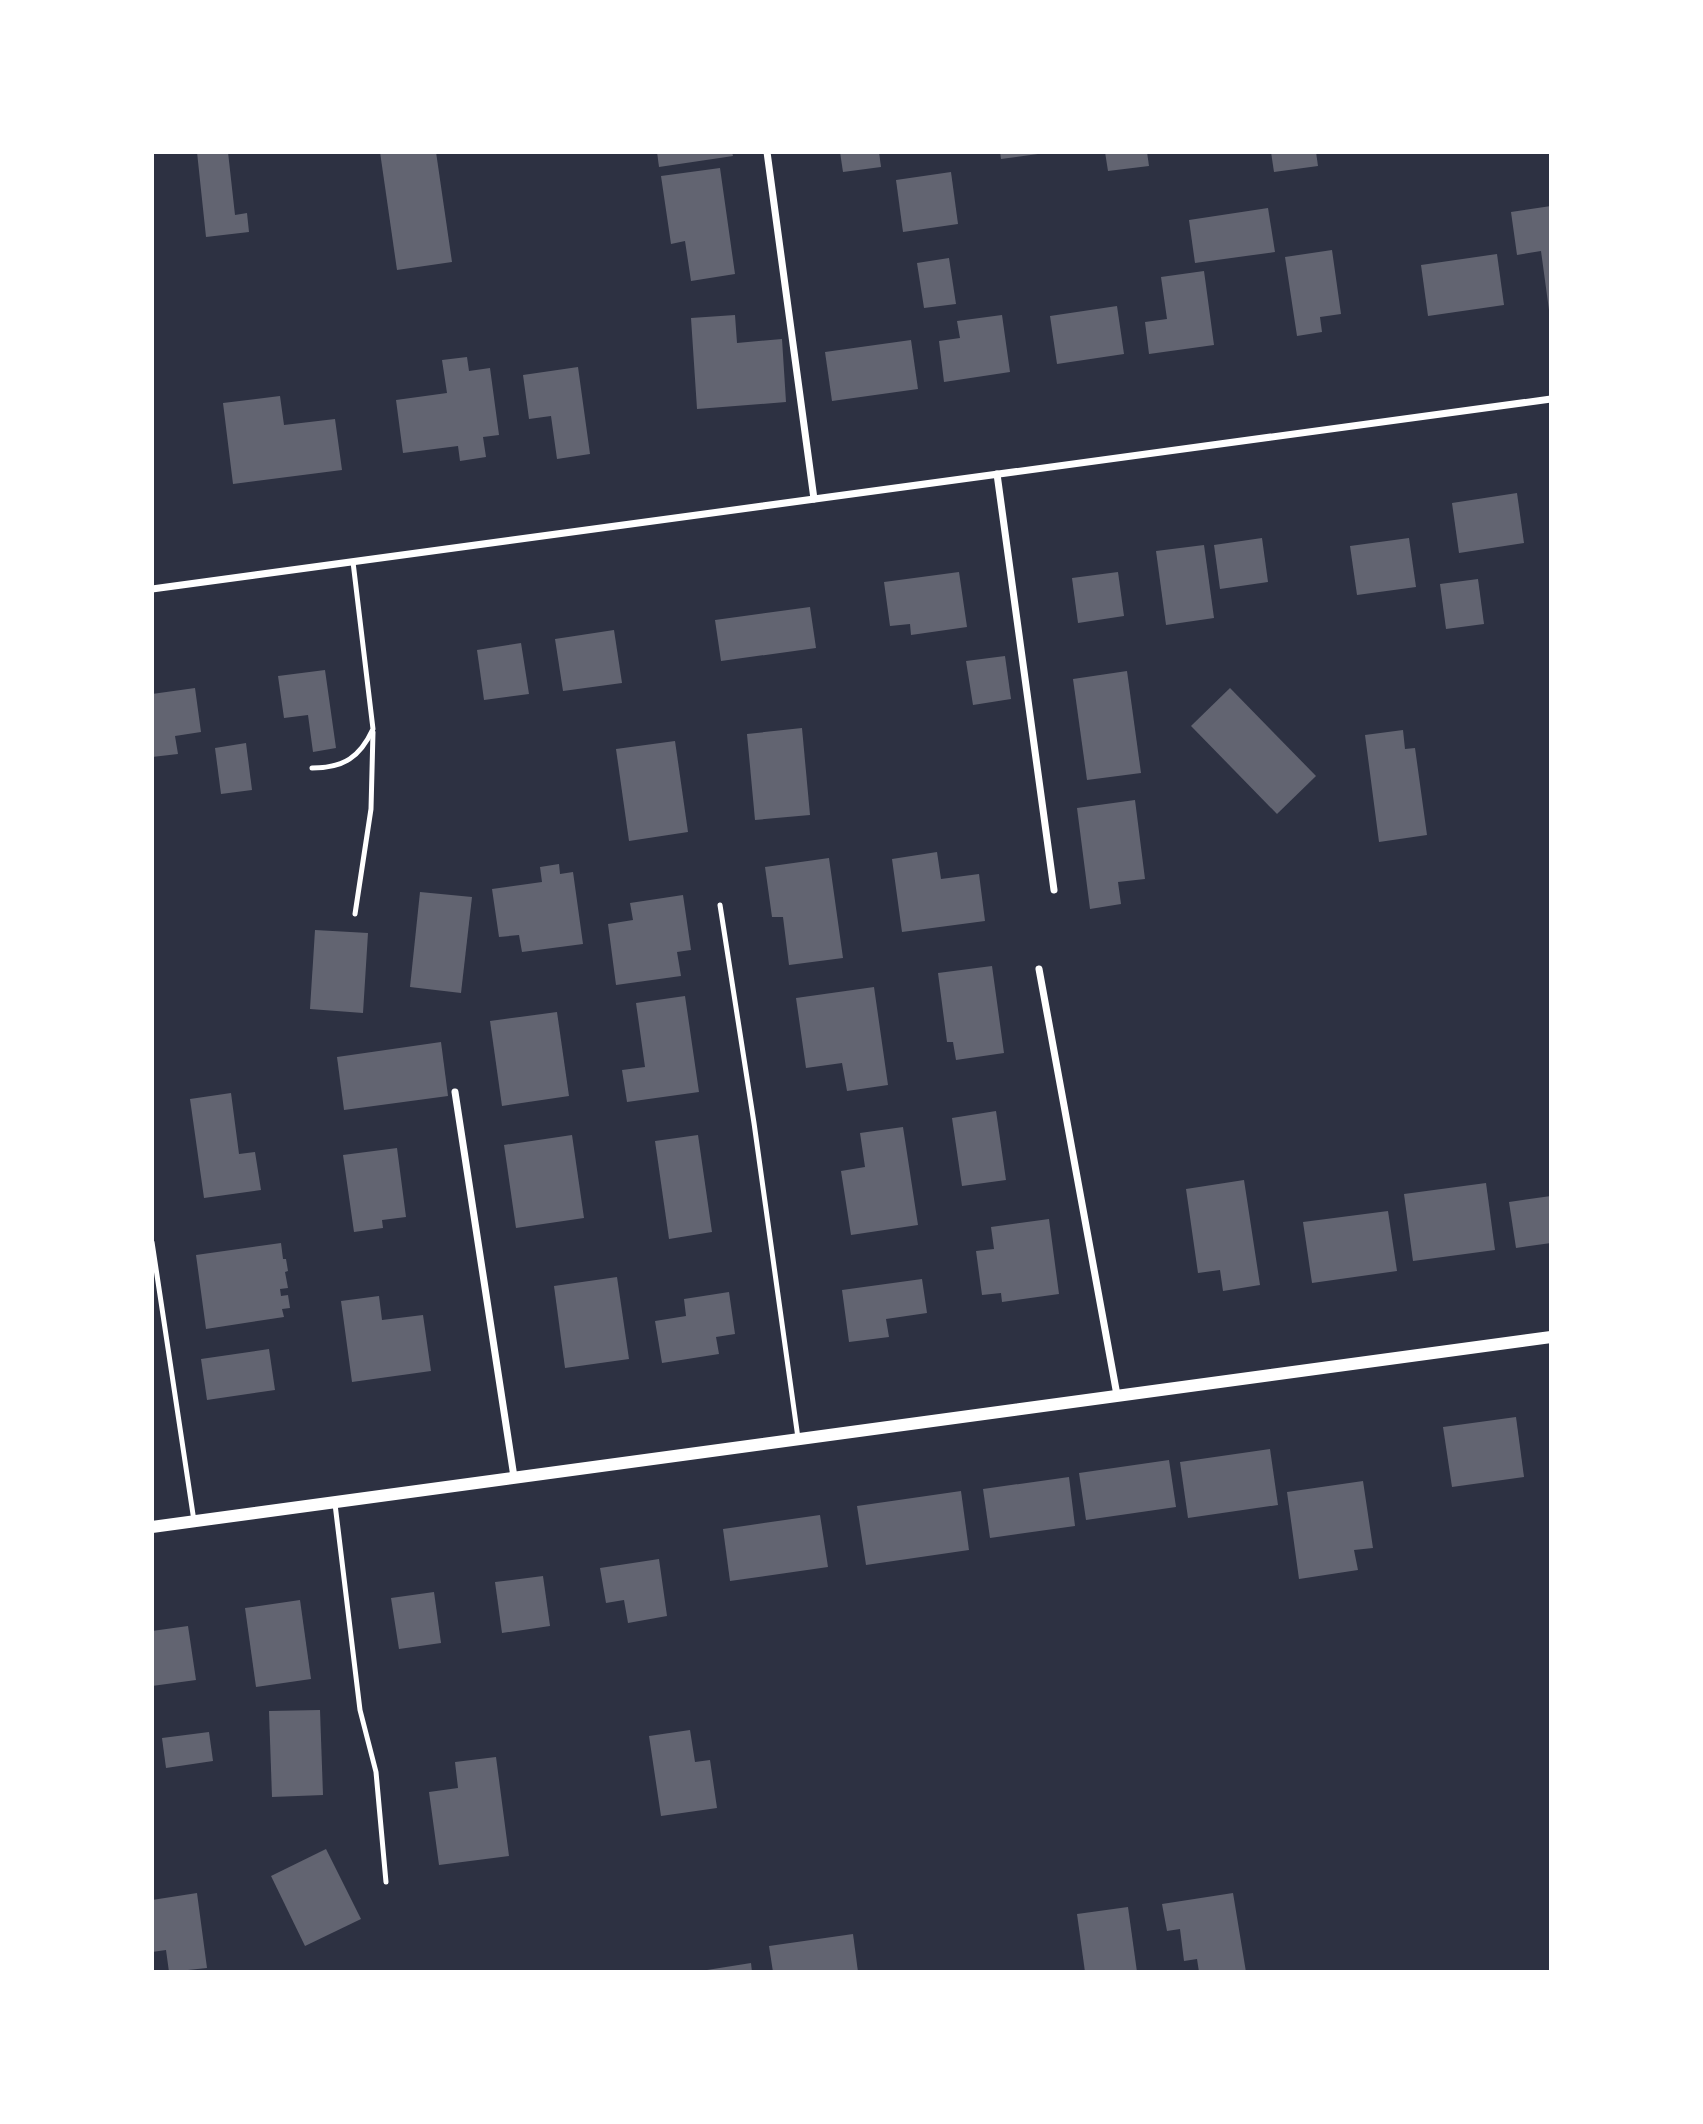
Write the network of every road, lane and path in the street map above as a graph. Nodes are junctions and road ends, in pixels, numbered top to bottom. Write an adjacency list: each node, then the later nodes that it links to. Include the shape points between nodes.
1 (767, 152): 4 (street)
2 (1551, 399): 3 (street)
3 (997, 474): 4 (street); 9 (street)
4 (814, 499): 5 (street)
5 (353, 562): 6 (street); 7 (lane)
6 (152, 589)
7 (373, 729): 8 (lane, via 364,748 350,760); 11 (lane, via 371,808)
8 (312, 768)
9 (1055, 890)
10 (720, 905): 17 (lane)
11 (355, 914)
12 (1038, 969): 16 (street)
13 (455, 1092): 18 (street)
14 (152, 1242): 20 (lane)
15 (1551, 1337): 16 (street)
16 (1117, 1395): 17 (street)
17 (798, 1438): 18 (street)
18 (514, 1477): 19 (street)
19 (334, 1501): 20 (street); 22 (lane, via 360,1710 376,1772)
20 (194, 1521): 21 (street)
21 (152, 1527)
22 (386, 1882)

